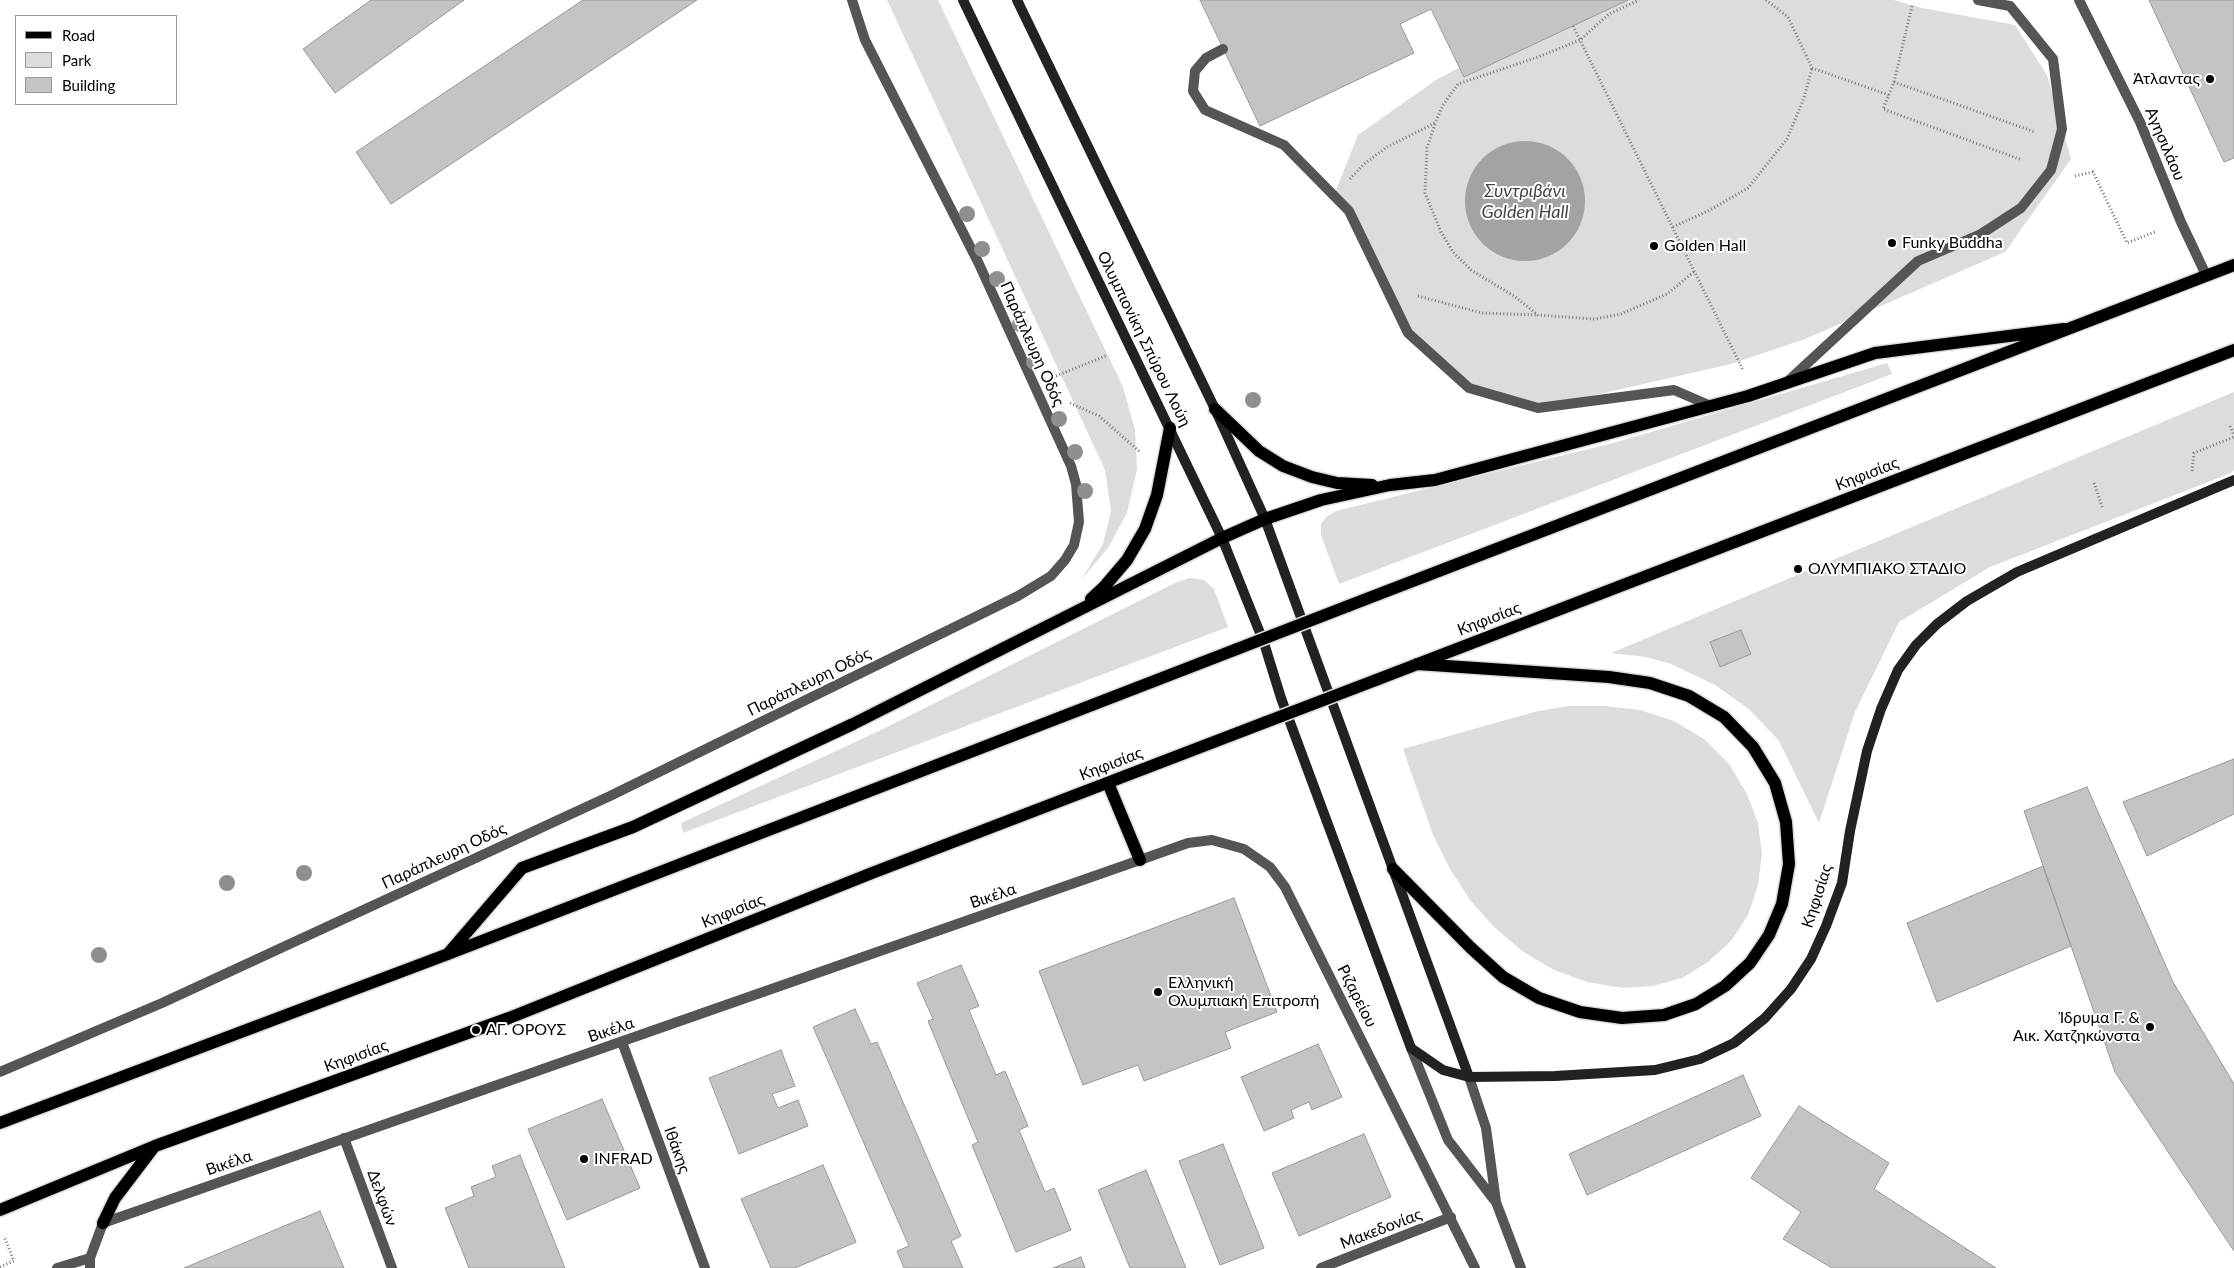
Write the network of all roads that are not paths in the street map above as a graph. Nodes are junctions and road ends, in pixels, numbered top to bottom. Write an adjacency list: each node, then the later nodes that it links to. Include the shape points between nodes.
1 (852, 0): 29 (street, Παράπλευρη Οδός, via 865,40 979,264 1071,466 1079,522 1074,545 1051,576 1018,596 610,796 162,1003)
2 (963, 0): 14 (main road, Ολυμπιονίκη Σπύρου Λούη)
3 (1017, 0): 13 (main road, Ολυμπιονίκη Σπύρου Λούη)
4 (1978, 0): 11 (street, via 2010,6 2053,59 2062,129 2051,170 2021,208 1981,234 1918,261)
5 (2079, 0): 8 (street, Αγησιλάου, via 2140,122)
6 (1223, 49): 12 (street, via 1206,58 1195,71 1193,91 1205,110 1284,145 1334,195 1349,211 1408,333 1469,388 1538,408 1674,390)
7 (2234, 265): 8 (main road)
8 (2206, 275): 9 (main road)
9 (2064, 329): 11 (main road, via 1875,354); 26 (main road, bridge)
10 (2234, 350): 20 (main road, Κηφισίας)
11 (1784, 384): 12 (main road)
12 (1711, 406): 16 (main road, via 1436,480)
13 (1215, 408): 16 (main road, via 1259,450 1283,466 1337,483); 17 (main road, Ολυμπιονίκη Σπύρου Λούη)
14 (1170, 428): 18 (main road, Ολυμπιονίκη Σπύρου Λούη); 19 (main road, via 1157,495 1145,529 1127,560)
15 (2234, 480): 30 (main road, Κηφισίας, via 2017,572 1960,607 1916,645 1898,670 1867,751 1842,884 1826,926 1791,989 1765,1018 1734,1042 1700,1059 1655,1070)
16 (1390, 486): 17 (main road, via 1321,500)
17 (1265, 519): 18 (main road); 21 (main road, Ολυμπιονίκη Σπύρου Λούη)
18 (1222, 538): 19 (main road); 22 (main road, Ολυμπιονίκη Σπύρου Λούη, via 1264,643)
19 (1077, 611): 26 (main road, via 853,724 633,827 522,868)
20 (1417, 664): 23 (main road, Κηφισίας, bridge); 25 (main road, via 1609,677 1650,683 1689,696 1724,717 1753,747 1774,783 1786,822 1789,864 1782,904 1769,936 1750,963 1725,986 1696,1004 1664,1015 1622,1018 1580,1012 1540,998 1503,977)
21 (1320, 667): 25 (main road, Ριζαρείου)
22 (1281, 698): 28 (main road, Ριζαρείου)
23 (1108, 783): 24 (main road); 33 (main road, Κηφισίας, via 509,1018)
24 (1140, 860): 27 (street, Βικέλα); 36 (street, Ριζαρείου, via 1188,843 1212,840 1244,849 1270,867 1285,887)
25 (1393, 869): 30 (main road, Ριζαρείου)
26 (448, 954): 31 (main road)
27 (622, 1042): 32 (street, Βικέλα); 41 (street, Ιθάκης)
28 (1410, 1048): 30 (main road, Κηφισίας, via 1443,1070); 34 (street, Ριζαρείου, via 1448,1140)
29 (0, 1072)
30 (1469, 1077): 34 (street, Ριζαρείου, via 1486,1128)
31 (0, 1123)
32 (344, 1138): 37 (street, Βικέλα); 40 (street, Δελφών)
33 (155, 1146): 35 (main road, Κηφισίας); 37 (main road, via 115,1198)
34 (1496, 1202): 44 (street, Ριζαρείου)
35 (0, 1210)
36 (1451, 1217): 42 (street, Μακεδονίας); 43 (street, Ριζαρείου)
37 (103, 1223): 38 (street)
38 (90, 1263): 39 (street)
39 (57, 1268)
40 (392, 1268)
41 (705, 1268)
42 (1321, 1268)
43 (1475, 1268)
44 (1522, 1268)

